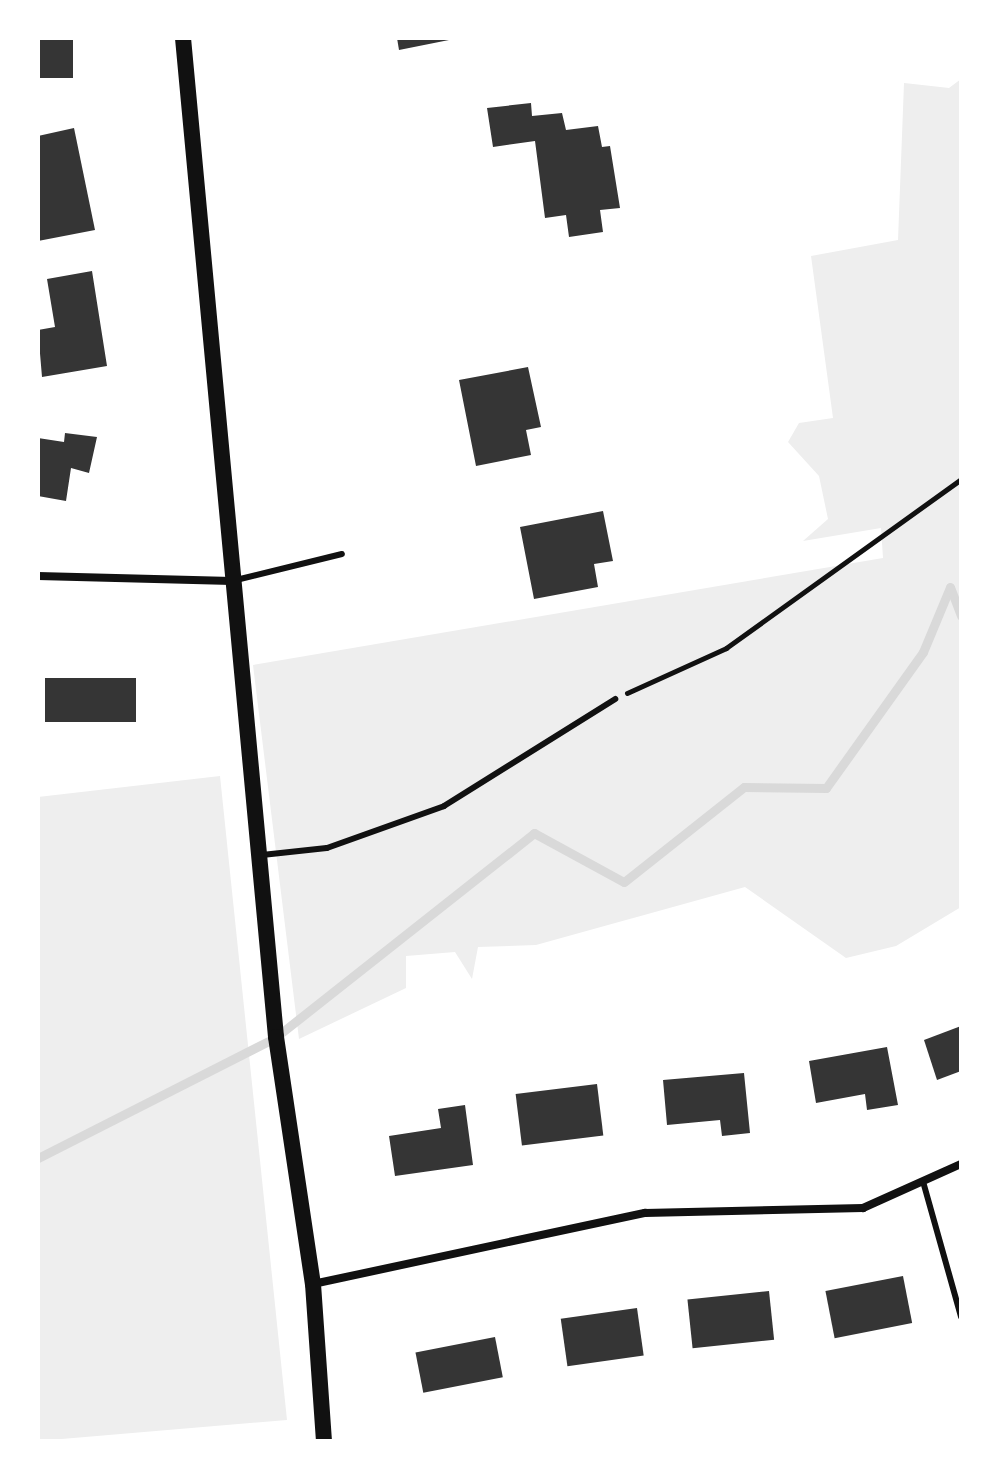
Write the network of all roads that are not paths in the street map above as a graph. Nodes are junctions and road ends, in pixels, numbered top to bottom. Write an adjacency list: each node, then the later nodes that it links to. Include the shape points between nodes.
1 (183, 38): 4 (main road)
2 (342, 554): 4 (lane)
3 (38, 576): 4 (street)
4 (232, 581): 6 (main road)
5 (615, 699): 6 (lane, via 444,806 327,848)
6 (259, 856): 9 (main road, via 290,1163)
7 (961, 1164): 8 (street)
8 (924, 1185): 9 (street, via 863,1208 811,1214 645,1213); 10 (lane)
9 (313, 1284): 11 (main road)
10 (961, 1317)
11 (324, 1441)

